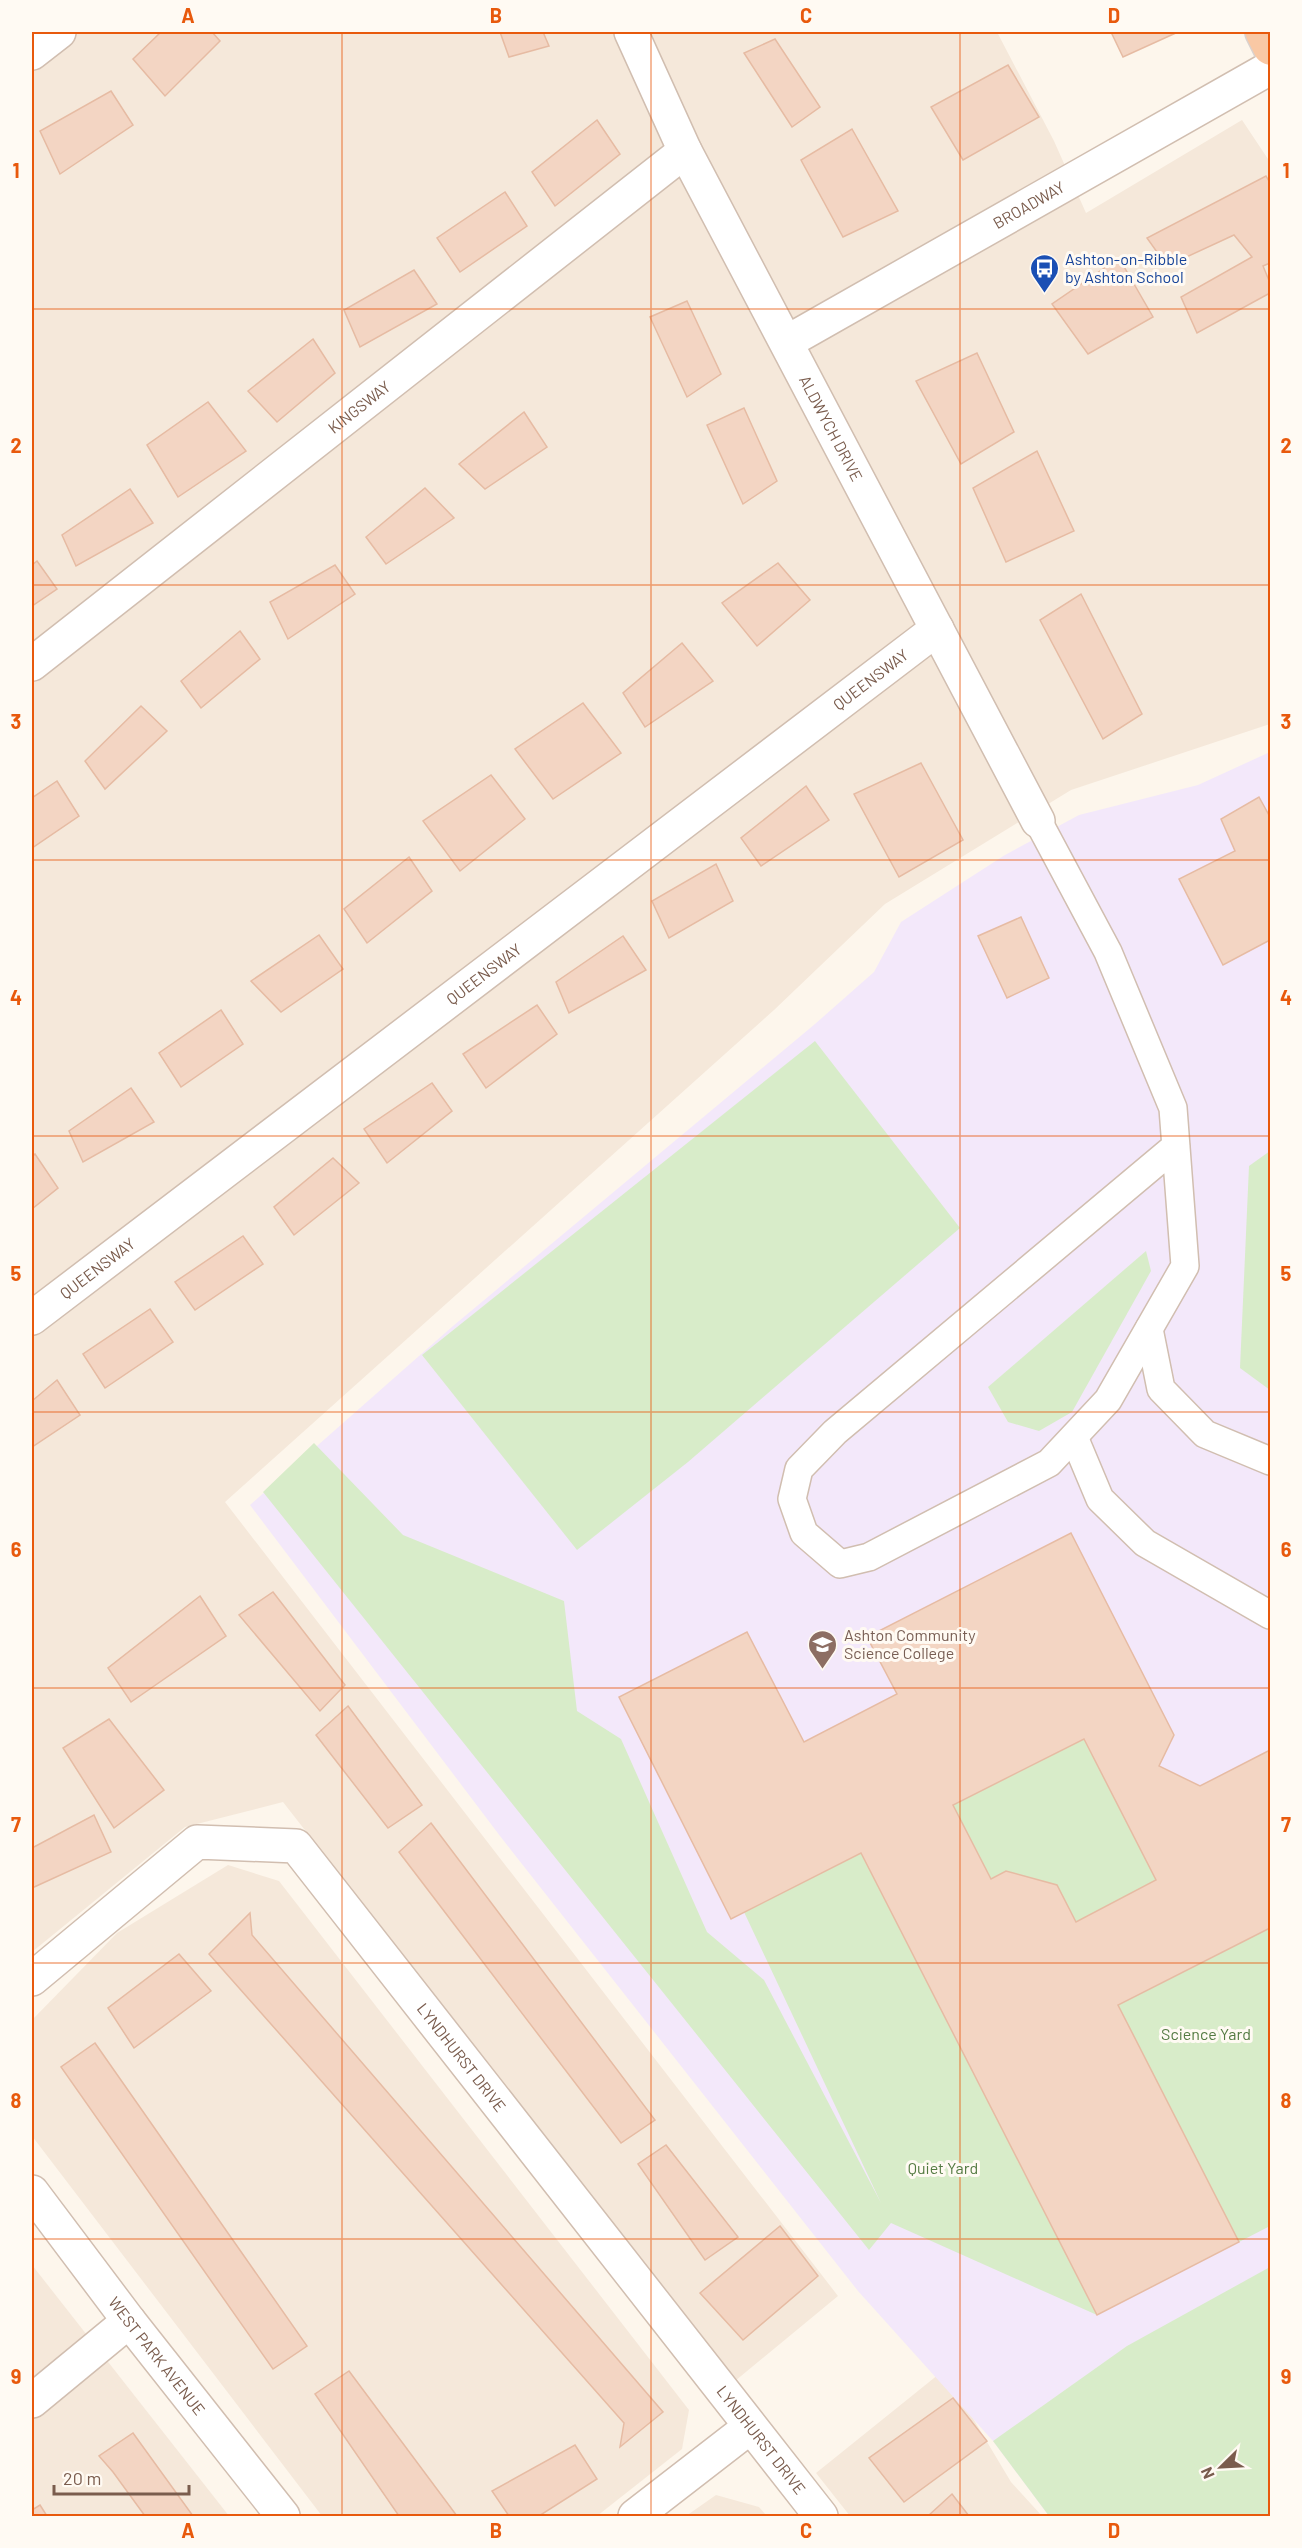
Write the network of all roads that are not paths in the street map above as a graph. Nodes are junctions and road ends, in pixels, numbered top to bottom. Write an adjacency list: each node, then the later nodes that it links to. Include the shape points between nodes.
1 (59, 32): 5 (street)
2 (631, 32): 7 (street, ALDWYCH DRIVE)
3 (1262, 32): 4 (highway)
4 (1270, 48)
5 (32, 53)
6 (1270, 68): 8 (street, BROADWAY)
7 (685, 151): 8 (street, ALDWYCH DRIVE); 10 (street, KINGSWAY)
8 (787, 342): 9 (street, ALDWYCH DRIVE)
9 (938, 629): 11 (street, ALDWYCH DRIVE); 13 (street, QUEENSWAY)
10 (32, 664)
11 (1038, 821): 12 (lane, via 1108,952 1173,1108)
12 (1176, 1146): 14 (lane, via 1185,1266); 15 (lane, via 835,1432 799,1469 792,1499 804,1533 840,1564 869,1557 1049,1463)
13 (32, 1318)
14 (1149, 1329): 15 (lane, via 1108,1400); 16 (lane, via 1161,1389 1205,1434)
15 (1074, 1437): 17 (lane, via 1100,1499 1145,1543)
16 (1270, 1461)
17 (1270, 1616)
18 (32, 1979): 22 (street, LYNDHURST DRIVE, via 197,1842 296,1846)
19 (32, 2192): 20 (street, WEST PARK AVENUE)
20 (129, 2321): 21 (street); 23 (street, WEST PARK AVENUE)
21 (32, 2401)
22 (750, 2427): 24 (street); 25 (street, LYNDHURST DRIVE)
23 (283, 2517)
24 (635, 2517)
25 (821, 2517)

